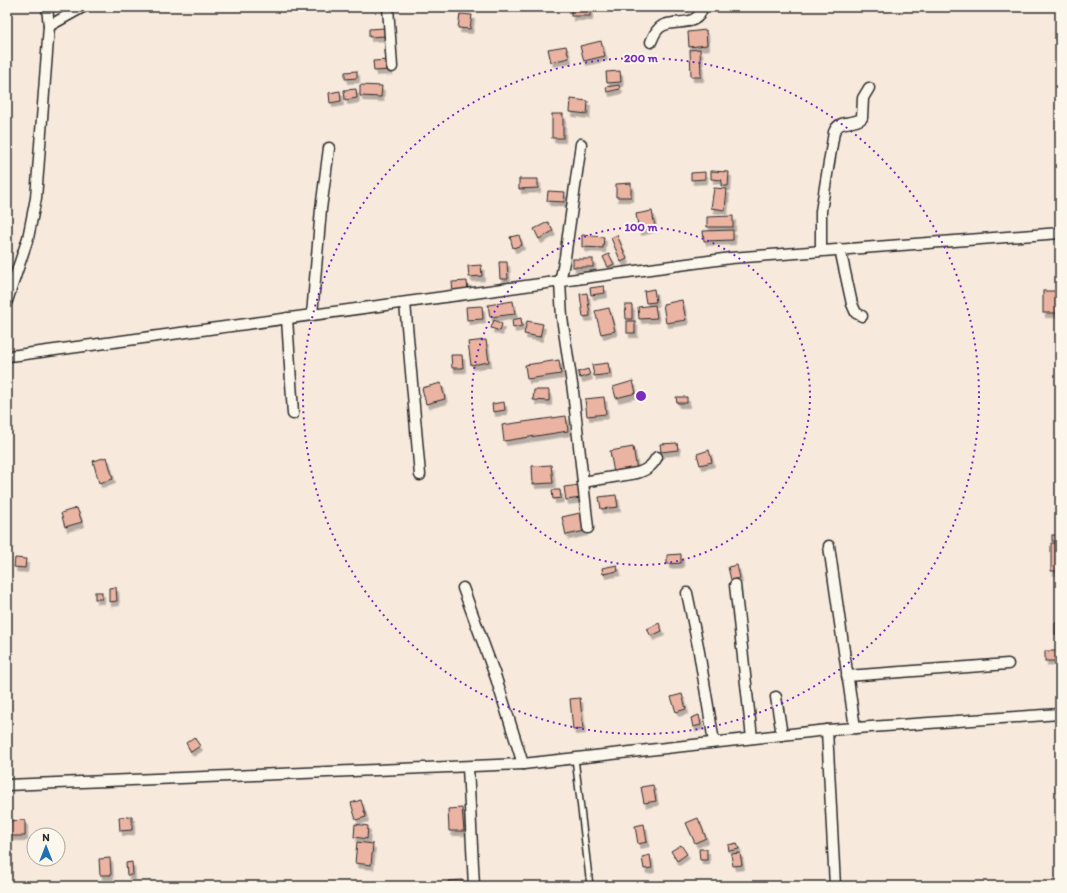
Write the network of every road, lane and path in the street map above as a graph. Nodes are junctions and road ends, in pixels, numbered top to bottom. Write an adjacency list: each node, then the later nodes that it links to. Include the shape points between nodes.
1 (46, 7): 5 (street)
2 (84, 7): 5 (street)
3 (388, 7): 7 (street)
4 (702, 7): 6 (street, via 695,20 662,26)
5 (49, 26): 15 (street, via 36,198 28,238)
6 (651, 42)
7 (392, 67)
8 (869, 88): 13 (street, via 863,98 862,118 836,126 834,132 822,211)
9 (581, 144): 14 (street)
10 (328, 148): 17 (street)
11 (1060, 234): 12 (street)
12 (840, 249): 13 (street); 18 (street, via 852,304 856,313)
13 (821, 250): 14 (street, via 731,258)
14 (560, 282): 16 (street); 24 (street, via 562,318)
15 (7, 301)
16 (405, 303): 17 (street); 23 (street)
17 (312, 315): 19 (street)
18 (862, 316)
19 (287, 318): 20 (street); 21 (street)
20 (7, 356)
21 (293, 414)
22 (657, 457): 24 (street, via 653,465 645,471)
23 (420, 475)
24 (583, 482): 25 (street)
25 (588, 528)
26 (829, 546): 31 (street)
27 (735, 585): 37 (street)
28 (463, 588): 40 (street, via 496,678)
29 (687, 593): 38 (street)
30 (1008, 664): 31 (street)
31 (847, 676): 34 (street)
32 (776, 697): 36 (street)
33 (1060, 714): 34 (street)
34 (855, 728): 35 (street)
35 (828, 730): 36 (street); 45 (street)
36 (782, 735): 37 (street)
37 (752, 738): 38 (street)
38 (714, 742): 39 (street)
39 (575, 758): 40 (street); 44 (lane)
40 (523, 764): 41 (street)
41 (468, 767): 42 (street); 43 (street)
42 (7, 785)
43 (474, 886)
44 (590, 886)
45 (835, 886)

